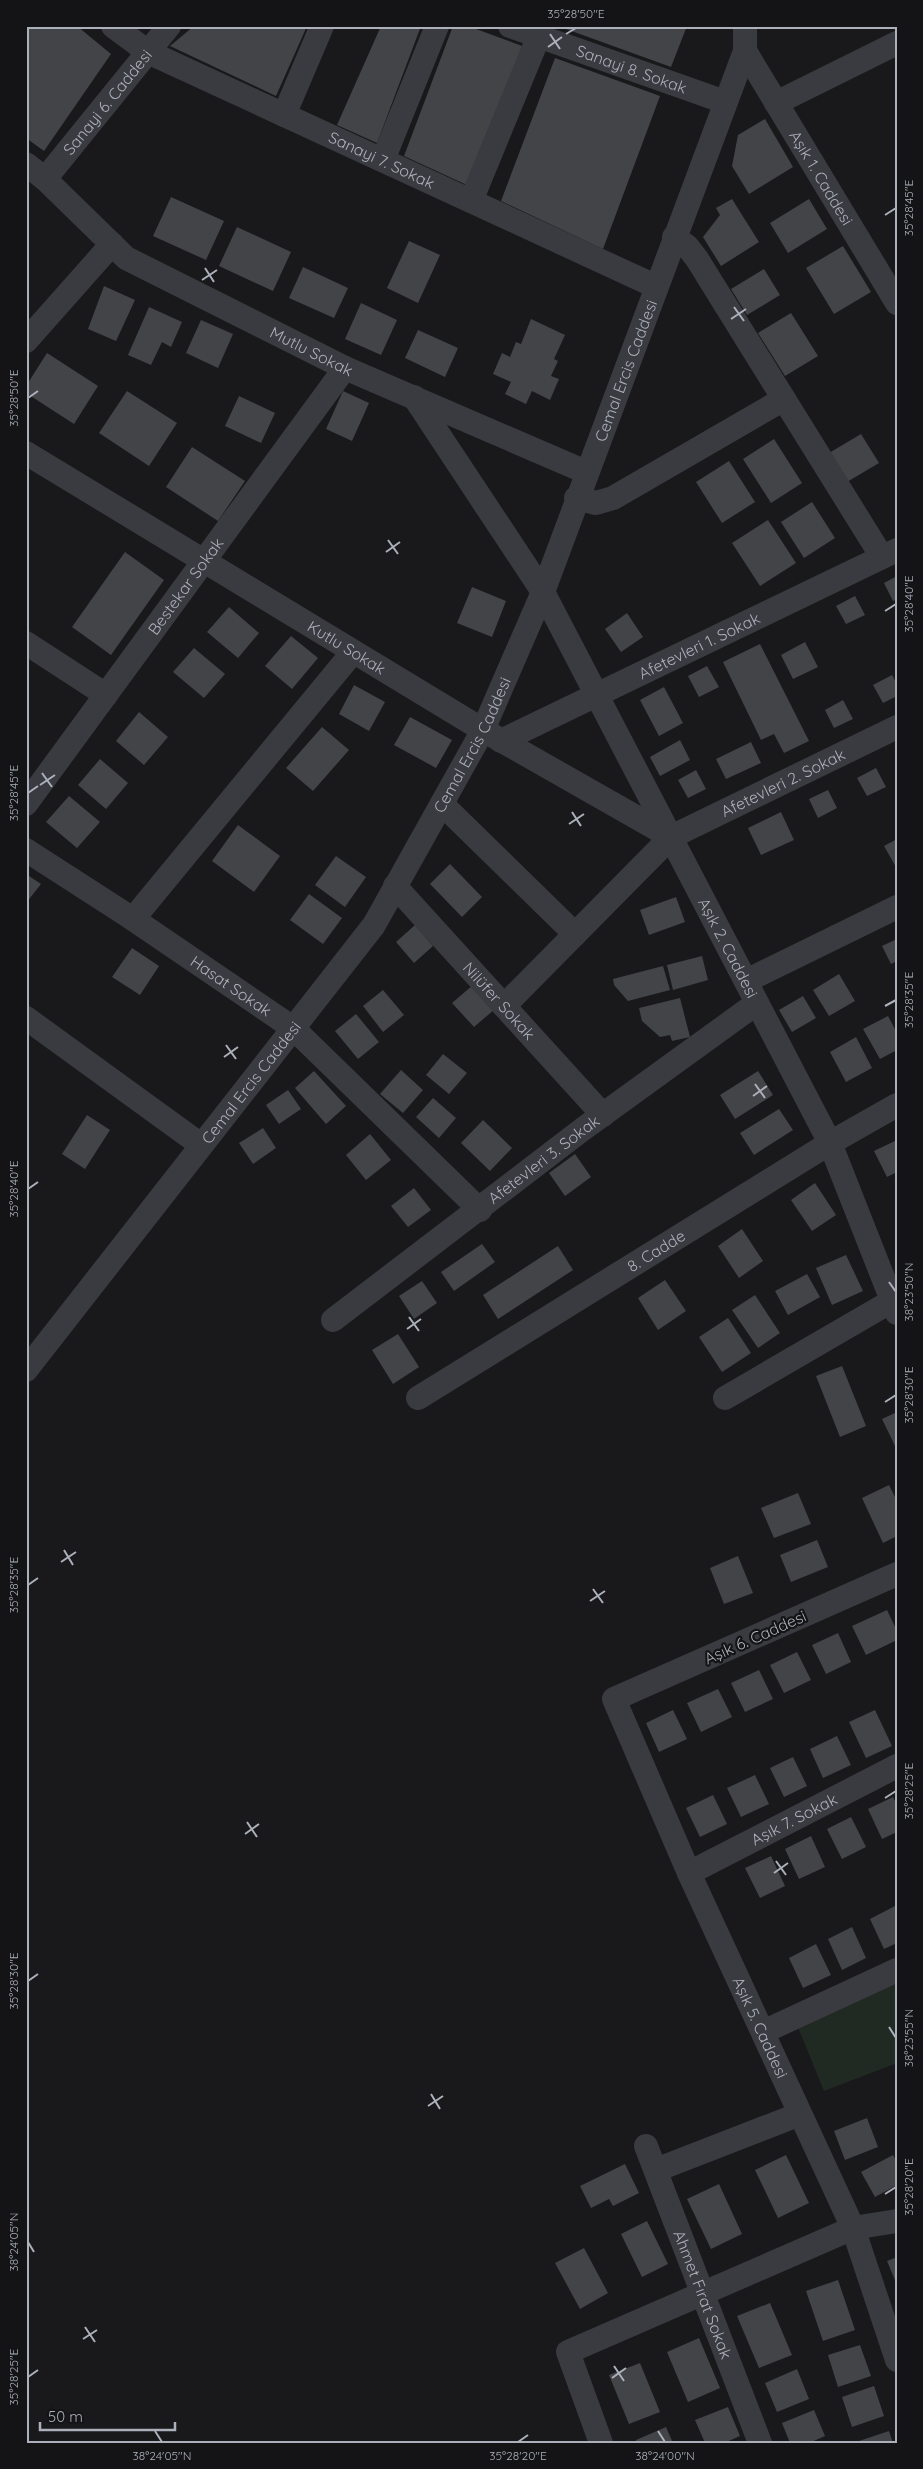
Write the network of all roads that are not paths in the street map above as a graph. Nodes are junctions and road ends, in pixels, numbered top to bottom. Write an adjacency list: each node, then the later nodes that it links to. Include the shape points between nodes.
1 (113, 26): 10 (street, Sanayi 7. Sokak)
2 (169, 26): 10 (street, Sanayi 6. Caddesi)
3 (322, 26): 13 (street)
4 (437, 26): 14 (street)
5 (510, 26): 7 (street, Sanayi 8. Sokak)
6 (745, 26): 9 (street, Cemal Ercis Caddesi)
7 (541, 31): 11 (street, Sanayi 8. Sokak); 17 (street)
8 (897, 43): 12 (street)
9 (745, 50): 11 (street, Cemal Ercis Caddesi); 12 (street, Aşık 1. Caddesi)
10 (148, 52): 13 (street, Sanayi 7. Sokak); 16 (street, Sanayi 6. Caddesi)
11 (725, 102): 18 (street, Cemal Ercis Caddesi)
12 (776, 102): 21 (street, Aşık 1. Caddesi)
13 (284, 115): 14 (street, Sanayi 7. Sokak)
14 (383, 160): 17 (street, Sanayi 7. Sokak)
15 (26, 164): 16 (street, Mutlu Sokak)
16 (45, 178): 19 (street, Mutlu Sokak)
17 (470, 201): 20 (street, Sanayi 7. Sokak)
18 (674, 237): 20 (street, Cemal Ercis Caddesi); 25 (street, via 697,259)
19 (112, 244): 22 (street); 23 (street, Mutlu Sokak, via 126,258)
20 (655, 286): 27 (street, Cemal Ercis Caddesi)
21 (897, 303)
22 (26, 341)
23 (345, 368): 24 (street, Mutlu Sokak); 30 (street, Bestekar Sokak)
24 (414, 397): 27 (street, Mutlu Sokak); 31 (street)
25 (784, 398): 28 (street, via 612,498 596,503); 29 (street)
26 (26, 453): 30 (street, Kutlu Sokak)
27 (586, 472): 28 (street, Cemal Ercis Caddesi)
28 (576, 498): 31 (street, Cemal Ercis Caddesi)
29 (889, 553): 34 (street, Afetevleri 1. Sokak)
30 (205, 560): 33 (street, Kutlu Sokak); 35 (street, Bestekar Sokak)
31 (543, 592): 34 (street, Aşık 2. Caddesi); 37 (street, Cemal Ercis Caddesi)
32 (26, 643): 35 (street)
33 (353, 652): 37 (street, Kutlu Sokak); 44 (street)
34 (596, 694): 37 (street, Afetevleri 1. Sokak); 40 (street, Aşık 2. Caddesi)
35 (106, 695): 38 (street, Bestekar Sokak)
36 (897, 727): 40 (street, Afetevleri 2. Sokak)
37 (492, 736): 39 (street, Cemal Ercis Caddesi); 40 (street, Kutlu Sokak)
38 (26, 804)
39 (442, 804): 42 (street, Cemal Ercis Caddesi); 45 (street)
40 (671, 837): 45 (street, Afetevleri 2. Sokak); 46 (street, Aşık 2. Caddesi)
41 (26, 850): 44 (street, Hasat Sokak)
42 (395, 886): 48 (street, Nilüfer Sokak); 50 (street, Cemal Ercis Caddesi, via 374,925)
43 (897, 907): 46 (street)
44 (133, 919): 50 (street, Hasat Sokak)
45 (575, 934): 48 (street, Afetevleri 2. Sokak)
46 (746, 981): 47 (street, Aşık 2. Caddesi)
47 (757, 1003): 52 (street, Afetevleri 3. Sokak); 53 (street, Aşık 2. Caddesi)
48 (504, 1006): 52 (street, Nilüfer Sokak)
49 (26, 1018): 54 (street)
50 (293, 1028): 54 (street, Cemal Ercis Caddesi); 55 (street, Hasat Sokak)
51 (897, 1105): 53 (street, 8. Cadde)
52 (603, 1115): 55 (street, Afetevleri 3. Sokak)
53 (830, 1143): 56 (street, Aşık 2. Caddesi); 59 (street, 8. Cadde)
54 (201, 1145): 58 (street, Cemal Ercis Caddesi)
55 (480, 1210): 57 (street, Afetevleri 3. Sokak)
56 (895, 1304): 60 (street)
57 (333, 1320)
58 (26, 1370)
59 (418, 1398)
60 (724, 1398)
61 (897, 1574): 62 (street, Aşık 6. Caddesi)
62 (614, 1699): 64 (street, Aşık 5. Caddesi)
63 (897, 1766): 64 (street, Aşık 7. Sokak)
64 (689, 1873): 66 (street, Aşık 5. Caddesi)
65 (897, 1970): 66 (street)
66 (763, 2032): 67 (street, Aşık 5. Caddesi)
67 (800, 2114): 69 (street); 71 (street, Aşık 5. Caddesi)
68 (646, 2146): 69 (street, Ahmet Fırat Sokak)
69 (656, 2170): 72 (street, Ahmet Fırat Sokak)
70 (897, 2221): 71 (street)
71 (853, 2228): 72 (street); 73 (street, Aşık 5. Caddesi)
72 (704, 2293): 74 (street, via 568,2352); 75 (street, Ahmet Fırat Sokak)
73 (897, 2360)
74 (601, 2443)
75 (760, 2443)

